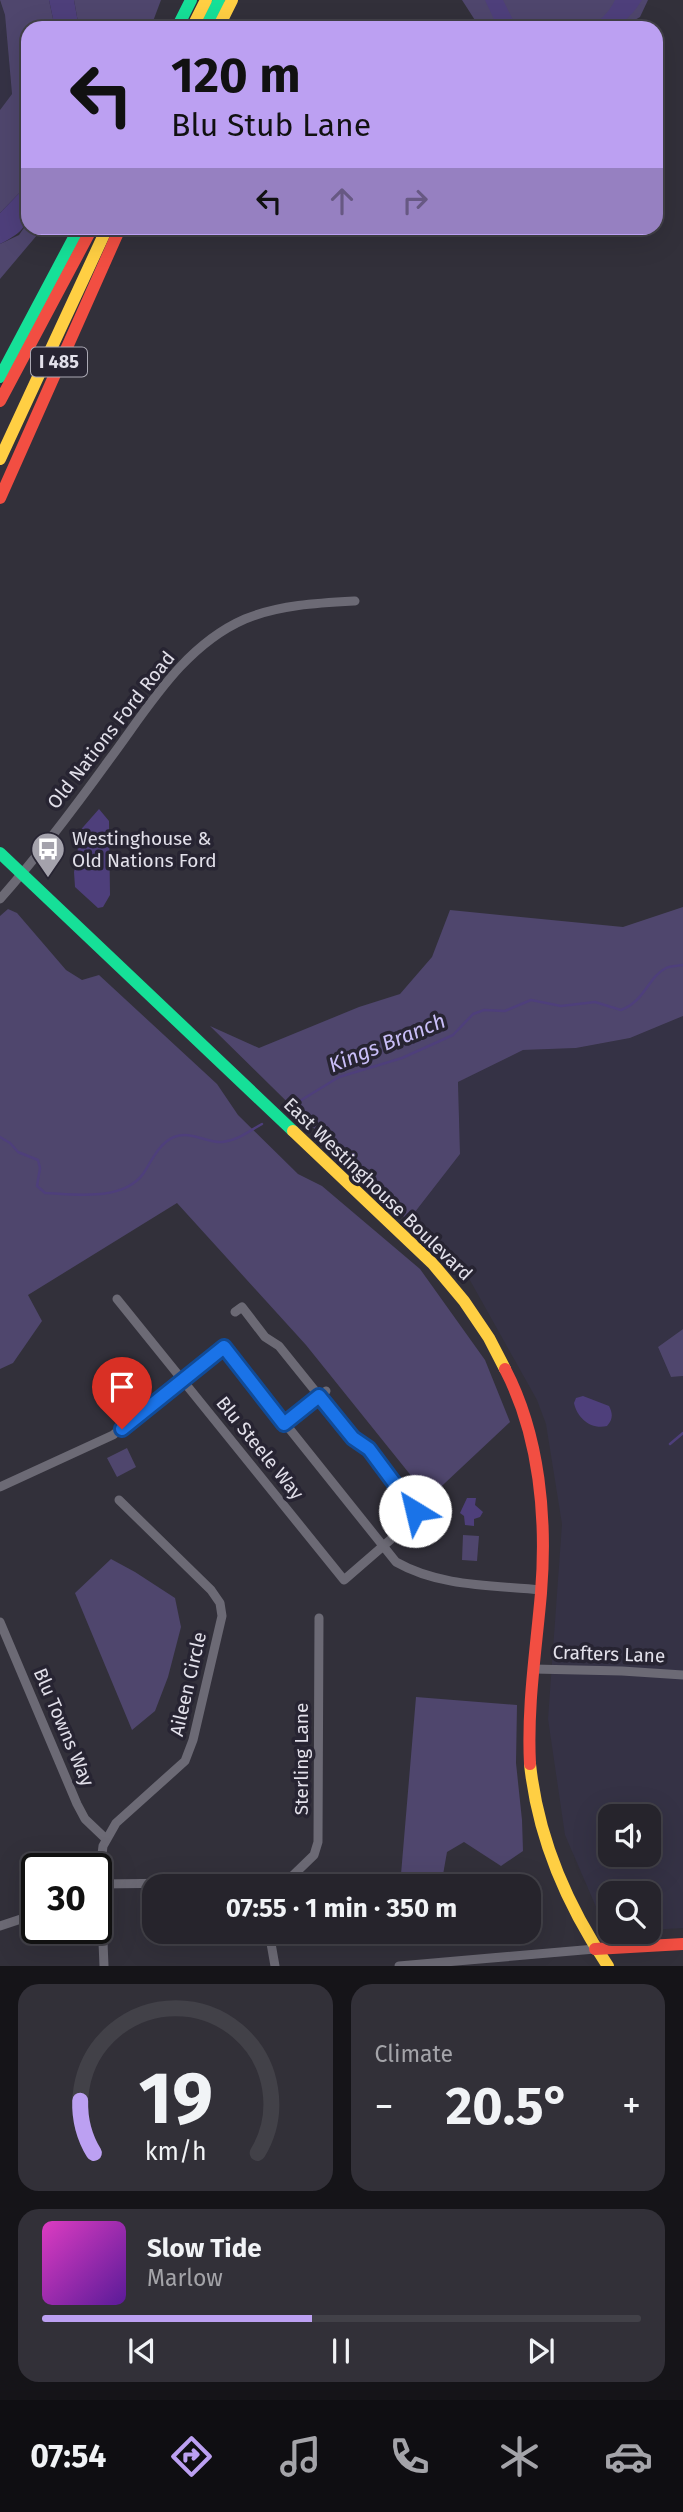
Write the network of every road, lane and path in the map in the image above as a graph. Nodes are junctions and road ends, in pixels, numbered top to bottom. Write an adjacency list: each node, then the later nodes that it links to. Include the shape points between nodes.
1 (191, 0): 5 (main road)
2 (206, 0): 6 (main road)
3 (219, 0): 7 (main road)
4 (232, 0): 8 (main road)
5 (180, 21)
6 (196, 21)
7 (208, 21)
8 (222, 21)
9 (75, 235): 13 (main road, I 485)
10 (88, 235): 14 (main road, I 485)
11 (104, 235): 16 (main road, I 485)
12 (117, 235): 15 (main road, I 485)
13 (0, 377)
14 (0, 401)
15 (33, 423): 17 (main road); 18 (main road, I 485)
16 (0, 459)
17 (0, 480)
18 (0, 498)
19 (355, 601): 21 (street, Old Nations Ford Road, via 263,613 206,643 166,684)
20 (0, 853): 21 (main road, East Westinghouse Boulevard)
21 (21, 873): 22 (street, Old Nations Ford Road); 31 (main road, East Westinghouse Boulevard, via 433,1264 469,1307 508,1374 530,1434 542,1503)
22 (0, 899)
23 (117, 1298): 25 (street, Blu Steele Way)
24 (235, 1312): 26 (street, via 242,1307 265,1337)
25 (183, 1380): 27 (street, via 224,1347); 28 (street, via 113,1435); 30 (street, Blu Steele Way, via 344,1580)
26 (322, 1393): 27 (street); 30 (street, via 353,1438 369,1449 414,1506 412,1521)
27 (284, 1424): 30 (street)
28 (0, 1487)
29 (119, 1500): 36 (street, Aileen Circle, via 211,1590 222,1616 185,1761 121,1818)
30 (382, 1546): 31 (street, via 396,1562 431,1578)
31 (541, 1590): 34 (main road, East Westinghouse Boulevard)
32 (319, 1618): 38 (street, Sterling Lane, via 318,1842 308,1862)
33 (0, 1622): 36 (street, Blu Towns Way, via 77,1804)
34 (533, 1670): 35 (street, Crafters Lane); 46 (main road, East Westinghouse Boulevard, via 528,1732 538,1819 561,1886)
35 (683, 1675)
36 (106, 1839): 37 (street)
37 (102, 1853)
38 (295, 1874)
39 (142, 1883): 40 (street)
40 (112, 1884)
41 (21, 1919): 42 (street)
42 (0, 1926)
43 (101, 1944): 47 (street)
44 (271, 1944): 48 (street)
45 (683, 1944): 46 (main road)
46 (596, 1949): 49 (street); 50 (main road, East Westinghouse Boulevard)
47 (104, 1966)
48 (275, 1966)
49 (398, 1966)
50 (608, 1966)

